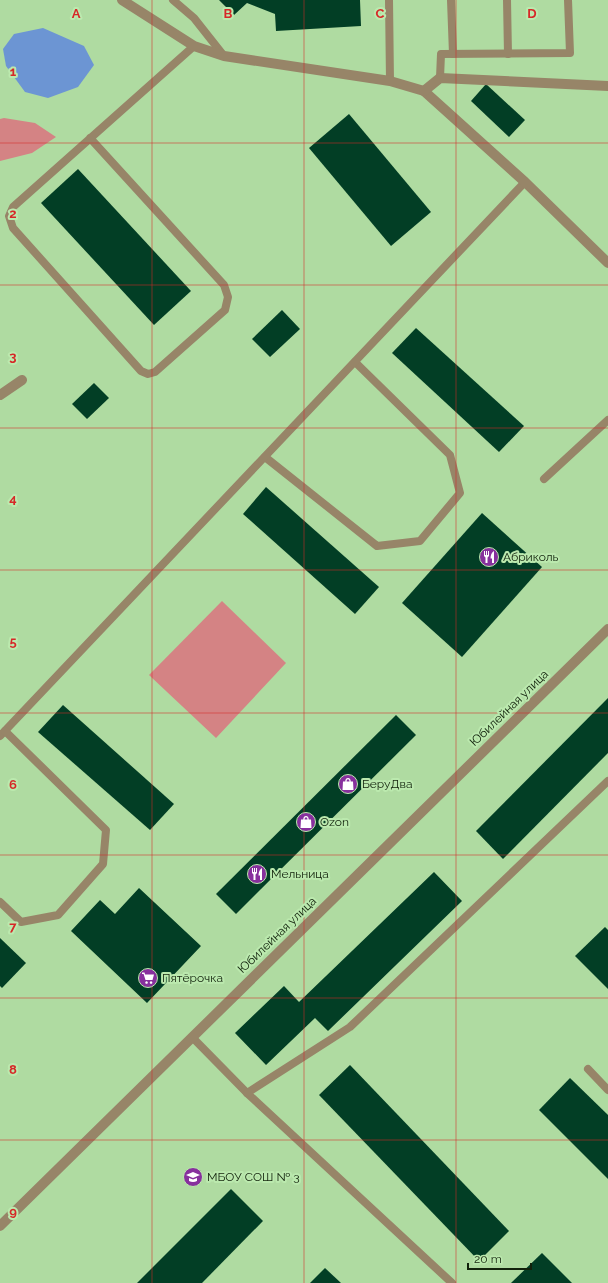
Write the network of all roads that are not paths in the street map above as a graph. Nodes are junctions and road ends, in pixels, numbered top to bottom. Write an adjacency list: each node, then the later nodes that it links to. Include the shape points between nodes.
1 (122, 0): 7 (street)
2 (173, 0): 10 (lane, via 194,18)
3 (389, 0): 12 (lane)
4 (451, 0): 8 (lane)
5 (507, 0): 9 (lane)
6 (568, 0): 9 (lane, via 570,53)
7 (194, 46): 10 (street); 15 (lane)
8 (453, 54): 9 (lane); 11 (lane, via 441,54)
9 (508, 54)
10 (224, 56): 12 (street)
11 (440, 78): 13 (street); 14 (street)
12 (390, 81): 14 (street)
13 (608, 86)
14 (424, 91): 16 (street)
15 (90, 138): 15 (lane, via 13,207 9,216 13,228 141,371 148,374 155,372 224,310 228,297 224,285)
16 (525, 182): 17 (street); 18 (lane)
17 (608, 263)
18 (355, 362): 22 (lane); 22 (lane, via 450,455 460,493 420,542 377,546)
19 (22, 380): 20 (street)
20 (0, 395)
21 (608, 420): 23 (lane)
22 (265, 457): 25 (lane)
23 (544, 479)
24 (608, 629): 28 (street, Юбилейная улица)
25 (2, 733): 27 (lane, via 106,830 103,864 58,915 21,922)
26 (608, 781): 31 (lane, via 350,1027)
27 (0, 902)
28 (192, 1037): 31 (lane); 32 (street, Юбилейная улица)
29 (588, 1069): 30 (lane)
30 (608, 1090)
31 (247, 1093): 33 (lane)
32 (0, 1226)
33 (452, 1283)

